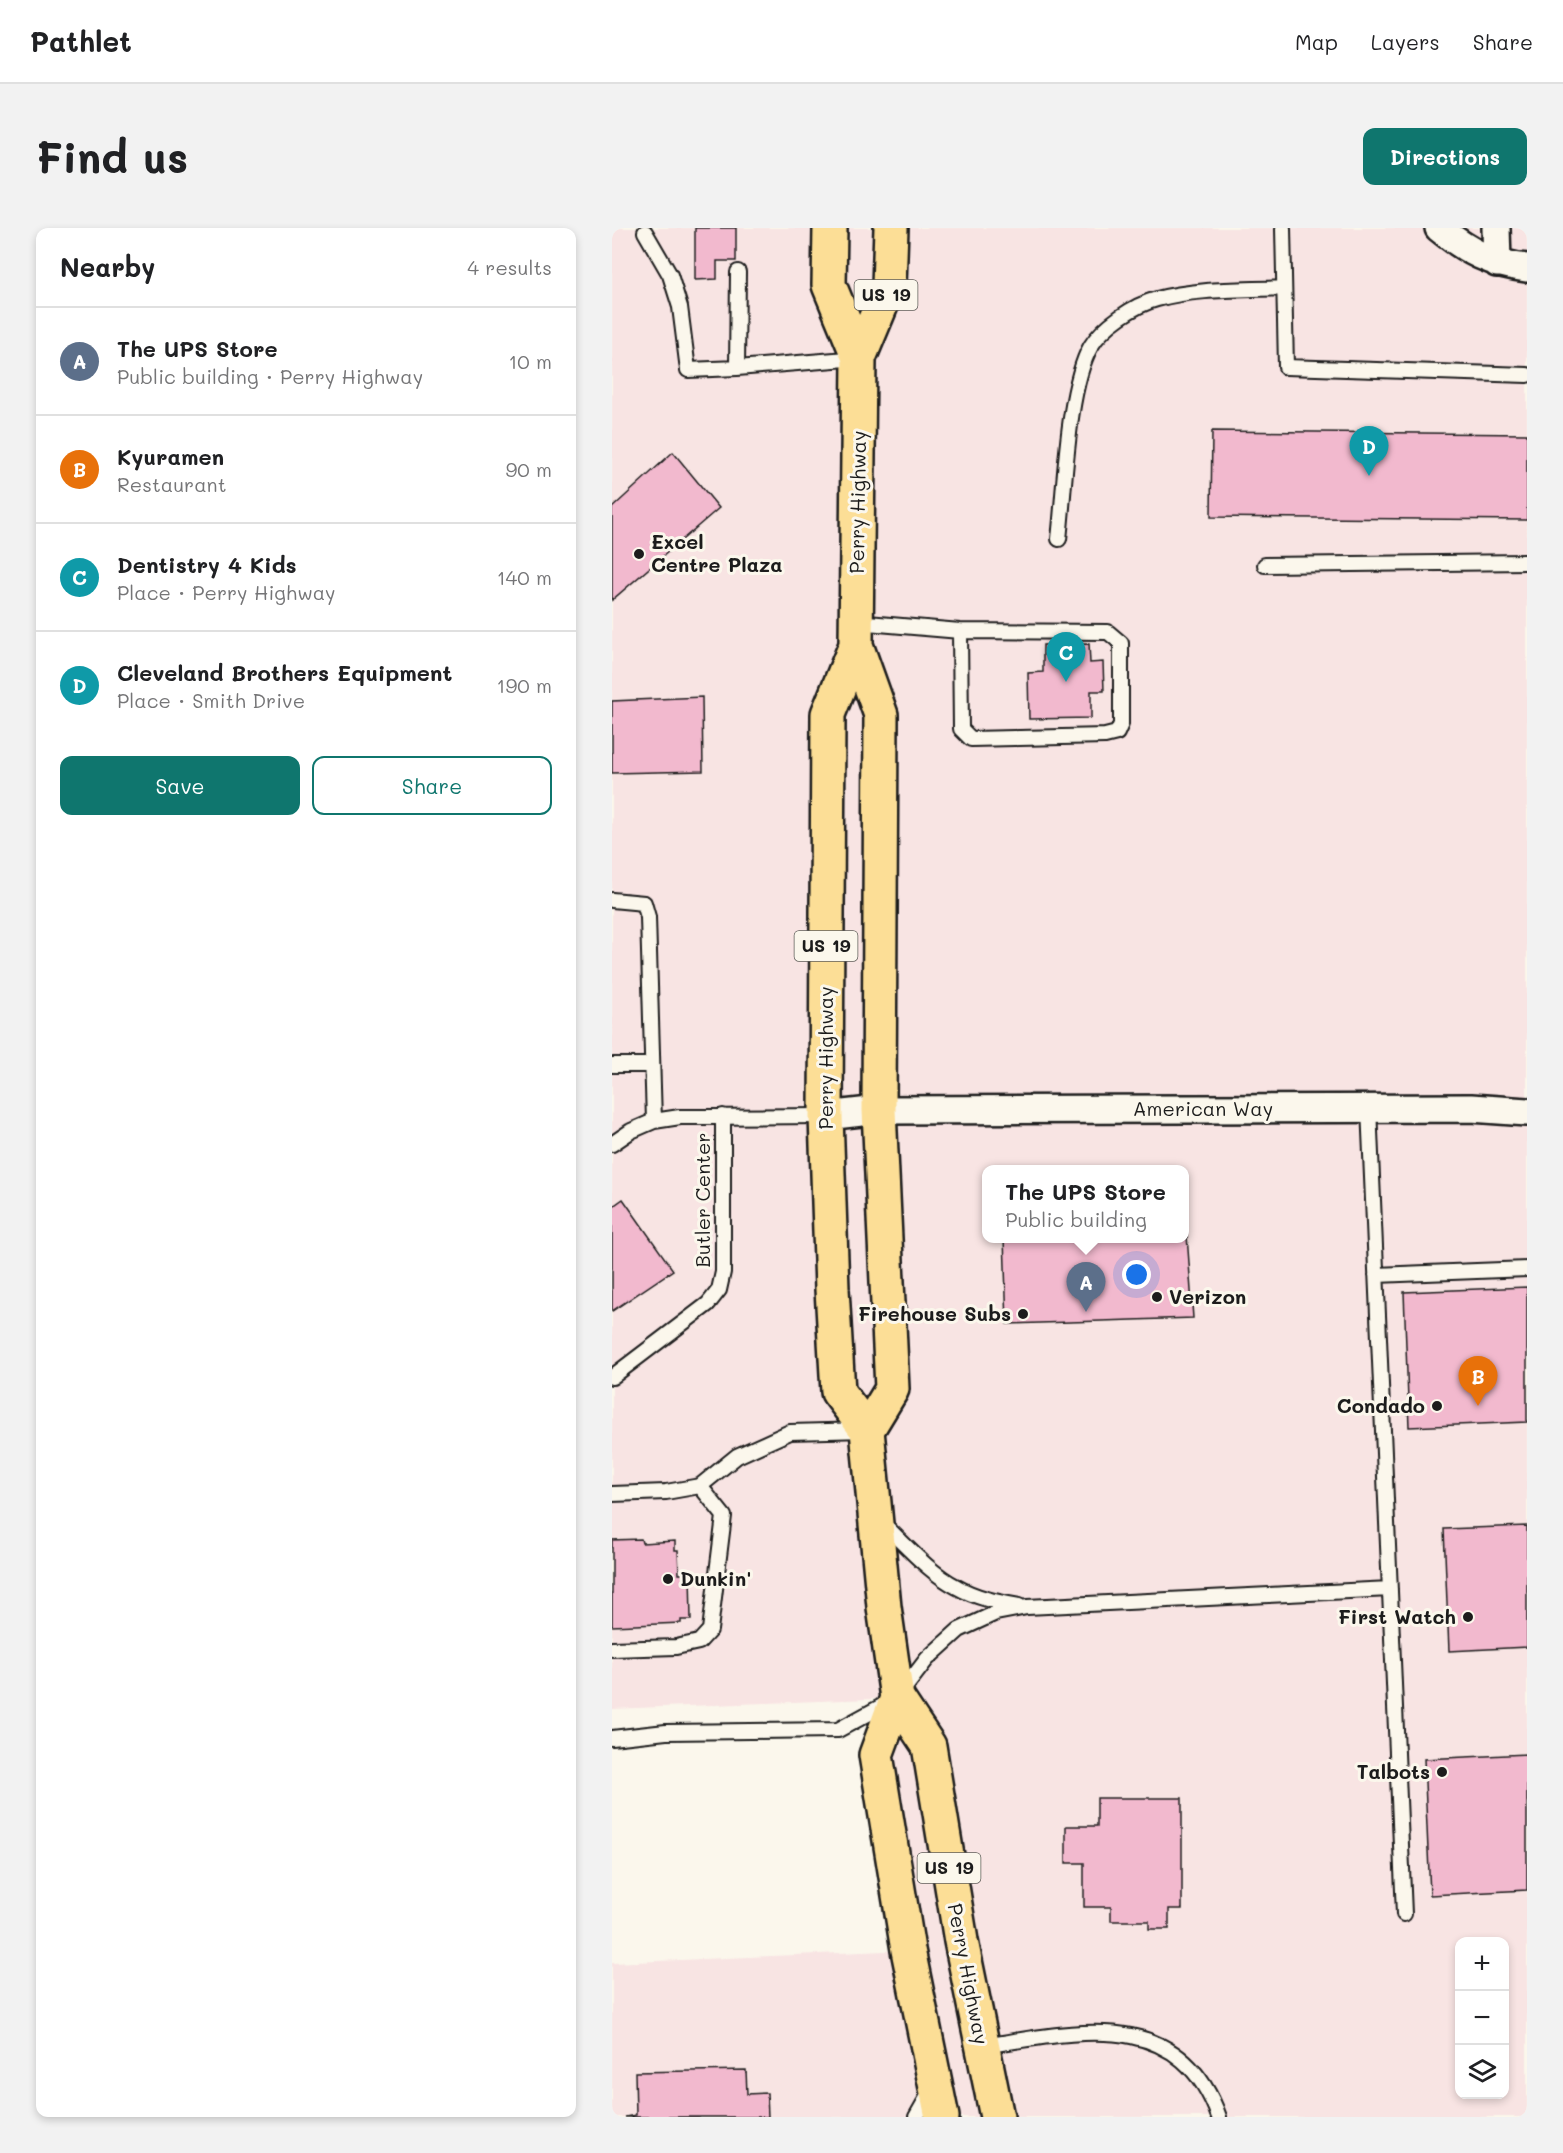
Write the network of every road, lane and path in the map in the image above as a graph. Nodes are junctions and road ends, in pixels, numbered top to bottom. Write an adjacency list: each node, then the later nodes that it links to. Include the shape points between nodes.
1 (830, 228): 11 (main road, Perry Highway / US 19, via 829,285)
2 (891, 228): 11 (main road, Perry Highway / US 19, via 890,286)
3 (1283, 228): 10 (lane)
4 (1440, 228): 7 (street, via 1469,252)
5 (1496, 228): 7 (street)
6 (645, 232): 12 (lane, via 670,275 680,307 688,370)
7 (1497, 263): 8 (street)
8 (1527, 268)
9 (738, 272): 12 (lane)
10 (1284, 288): 13 (lane, via 1286,367); 14 (lane, via 1156,299 1119,318 1092,345 1077,382)
11 (859, 358): 12 (lane); 18 (main road, Perry Highway / US 19)
12 (737, 368)
13 (1527, 375)
14 (1059, 539)
15 (1527, 562): 16 (lane)
16 (1264, 565)
17 (960, 631): 17 (lane, via 1114,635 1121,643 1121,724 1117,733 971,739 961,729); 18 (lane)
18 (856, 634): 23 (main road, Perry Highway / US 19, via 882,715); 26 (main road, Perry Highway / US 19, via 828,714)
19 (612, 900): 21 (lane, via 644,903 648,917)
20 (612, 1065): 21 (lane)
21 (651, 1065): 27 (lane)
22 (1369, 1108): 23 (street, American Way); 24 (street, American Way); 30 (lane)
23 (879, 1110): 26 (street, American Way); 32 (main road, Perry Highway / US 19, via 892,1389)
24 (1527, 1112)
25 (723, 1116): 26 (lane, Butler Center); 27 (lane, Butler Center); 31 (lane, Butler Center, via 723,1272 719,1290 708,1304)
26 (826, 1116): 32 (main road, Perry Highway / US 19, via 838,1392)
27 (654, 1121): 28 (lane, Butler Center)
28 (612, 1144)
29 (1527, 1269): 30 (lane)
30 (1376, 1275): 36 (lane)
31 (612, 1377)
32 (867, 1430): 33 (lane, via 790,1432 737,1456); 35 (main road, Perry Highway / US 19)
33 (700, 1486): 34 (lane); 38 (lane, via 724,1516 710,1630 699,1641 676,1647)
34 (612, 1494)
35 (875, 1516): 37 (lane, via 956,1587 993,1601); 39 (main road, Perry Highway / US 19)
36 (1390, 1589): 37 (lane); 41 (lane)
37 (1027, 1607): 39 (lane, via 996,1613 959,1630 927,1659)
38 (612, 1649)
39 (897, 1698): 40 (lane, via 838,1730 666,1732); 42 (main road, Perry Highway / US 19, via 929,1746); 43 (main road, Perry Highway / US 19, via 876,1755)
40 (612, 1738)
41 (1404, 1914)
42 (981, 2046): 46 (main road, Perry Highway / US 19); 47 (lane, via 1100,2031 1139,2037 1158,2044 1190,2068 1203,2084)
43 (934, 2084): 44 (lane); 45 (main road, Perry Highway / US 19)
44 (916, 2117)
45 (942, 2117)
46 (997, 2117)
47 (1219, 2117)

